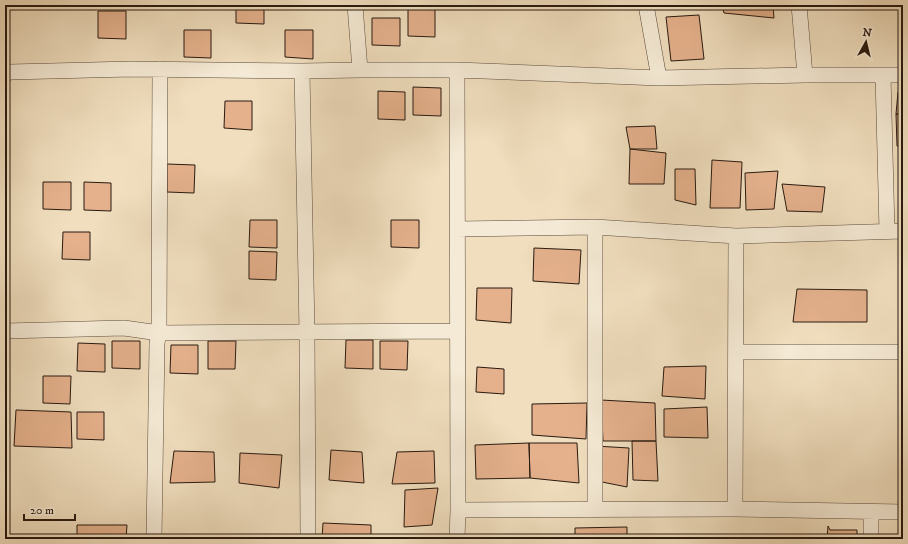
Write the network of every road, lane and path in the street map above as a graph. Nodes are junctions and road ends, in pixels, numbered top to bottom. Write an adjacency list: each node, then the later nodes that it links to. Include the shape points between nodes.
1 (355, 5): 5 (street)
2 (646, 5): 12 (street)
3 (799, 5): 9 (street)
4 (160, 69): 7 (street); 8 (street); 21 (street)
5 (360, 70): 6 (street); 7 (street)
6 (458, 70): 12 (street); 14 (street)
7 (302, 71): 20 (street)
8 (5, 74)
9 (805, 75): 10 (street); 12 (street)
10 (883, 75): 11 (street); 15 (street)
11 (903, 75)
12 (659, 78)
13 (596, 227): 14 (street); 17 (street); 26 (street)
14 (457, 229): 19 (street)
15 (887, 231): 16 (street); 17 (street)
16 (903, 231)
17 (736, 236): 22 (street)
18 (5, 331): 21 (street, via 124,328)
19 (457, 331): 20 (street); 25 (street)
20 (307, 332): 21 (street); 30 (street)
21 (158, 333): 29 (street)
22 (736, 352): 23 (street); 24 (street)
23 (903, 352)
24 (735, 509): 26 (street); 27 (street)
25 (458, 510): 26 (street); 31 (street)
26 (595, 510)
27 (871, 512): 28 (street); 32 (street)
28 (903, 512)
29 (154, 539)
30 (308, 539)
31 (457, 539)
32 (871, 539)

